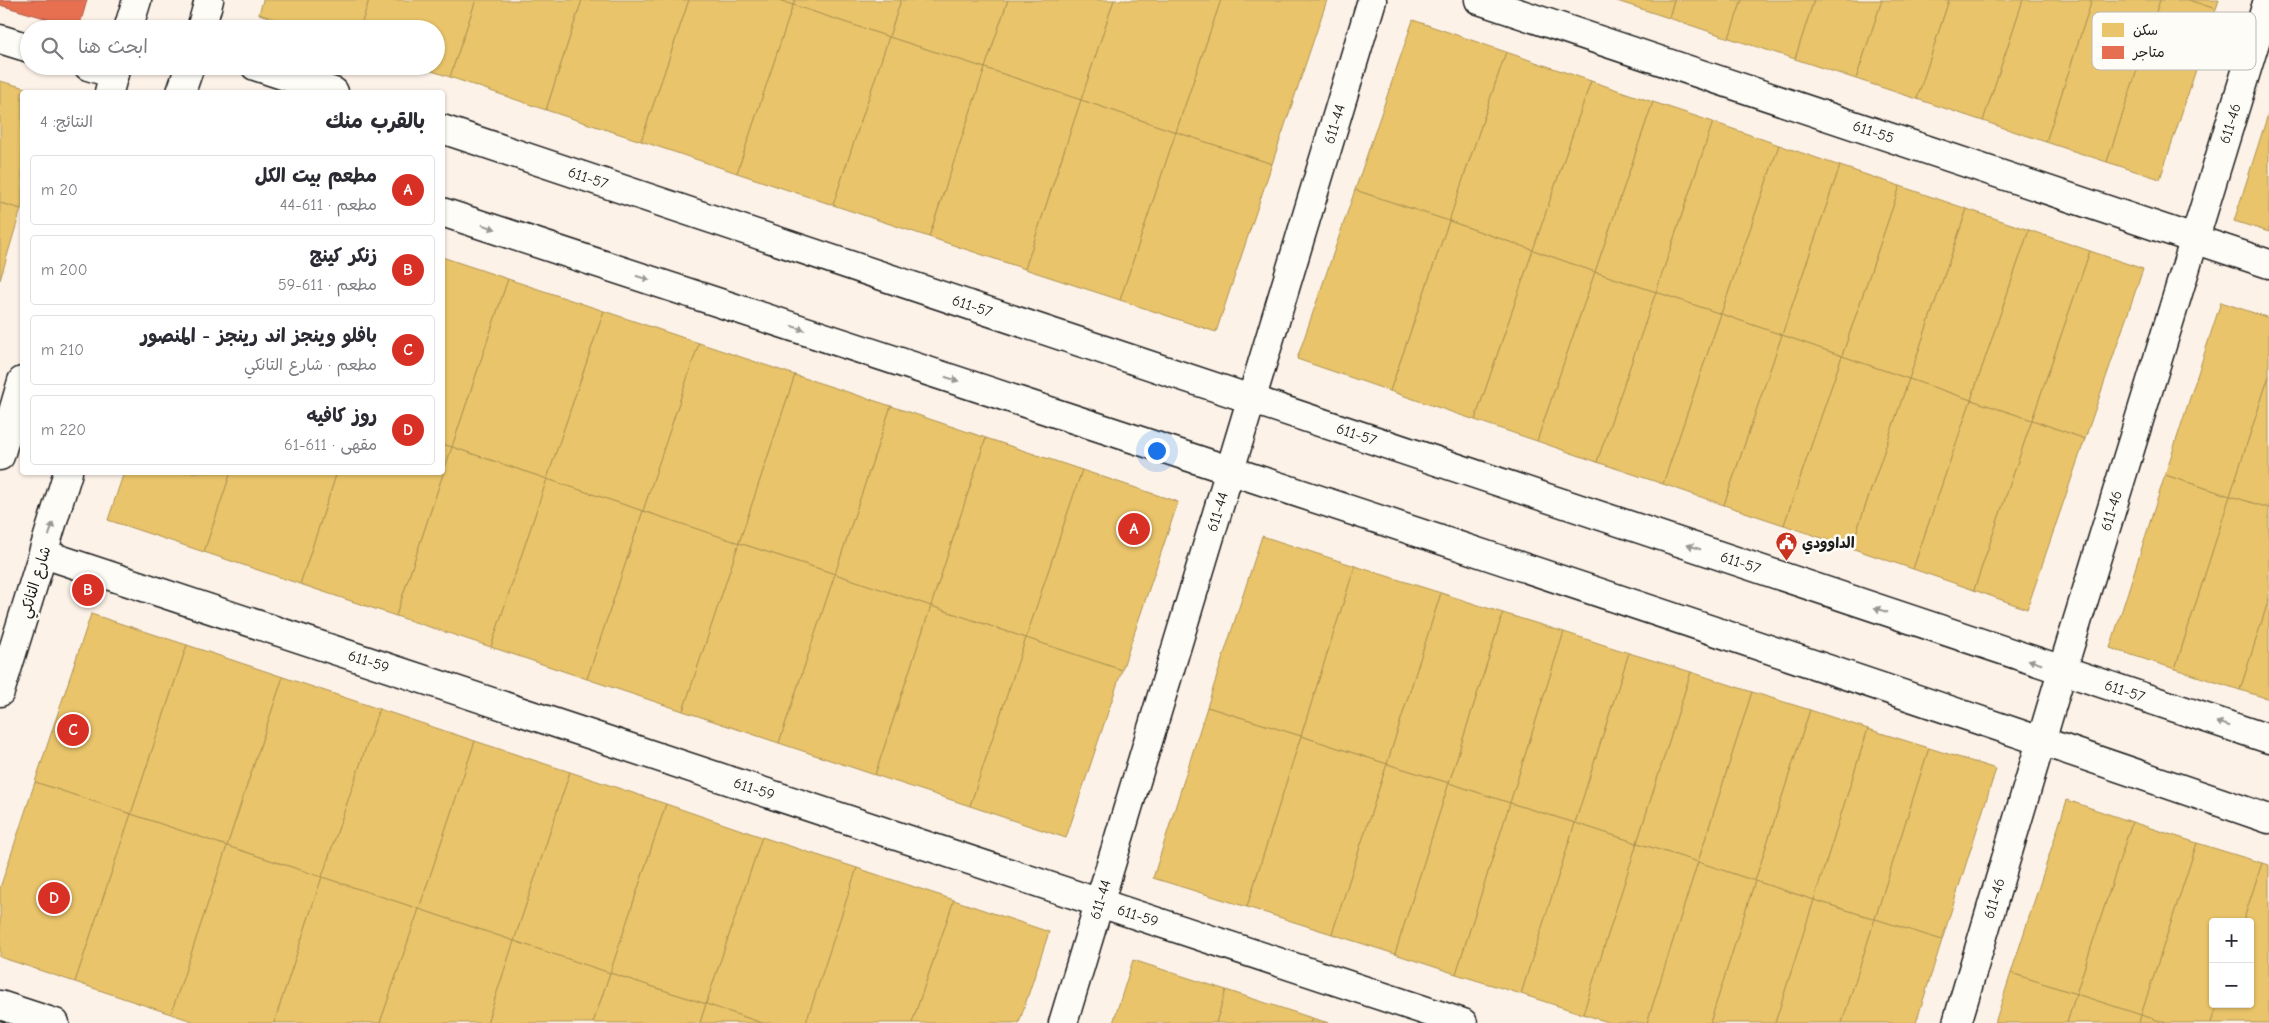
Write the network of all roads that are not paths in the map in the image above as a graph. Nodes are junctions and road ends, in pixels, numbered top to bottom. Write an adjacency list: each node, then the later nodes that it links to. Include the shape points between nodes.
1 (137, 0): 6 (street)
2 (209, 0): 7 (street)
3 (1372, 0): 21 (street, 611-44)
4 (1479, 0): 18 (street, 611-55)
5 (2268, 0): 8 (street, 611-46)
6 (131, 20)
7 (203, 20)
8 (2256, 38)
9 (0, 39): 10 (street)
10 (20, 45)
11 (2246, 70): 18 (street, 611-46)
12 (187, 75): 14 (street)
13 (282, 75): 15 (street)
14 (182, 90)
15 (328, 90)
16 (445, 130): 21 (street, 611-57)
17 (445, 213): 23 (street, one-way to 23)
18 (2193, 239): 19 (street, 611-55); 26 (street, 611-46)
19 (2269, 264)
20 (20, 388): 22 (street)
21 (1251, 399): 23 (street, 611-44); 26 (street, 611-57, one-way to 21)
22 (0, 456)
23 (1230, 470): 29 (street); 31 (street, 611-44)
24 (67, 475): 25 (street, شارع التانكي, one-way to 24)
25 (44, 554): 27 (street, شارع التانكي); 31 (street, 611-59)
26 (2062, 671): 28 (street, 611-57, one-way to 26); 29 (street, 611-46)
27 (0, 692)
28 (2269, 739)
29 (2041, 740): 30 (street); 36 (street, 611-46)
30 (2269, 819)
31 (1098, 904): 34 (street, 611-44); 35 (street, 611-59)
32 (0, 1005): 33 (street)
33 (55, 1023)
34 (1063, 1023)
35 (1463, 1023)
36 (1958, 1023)

